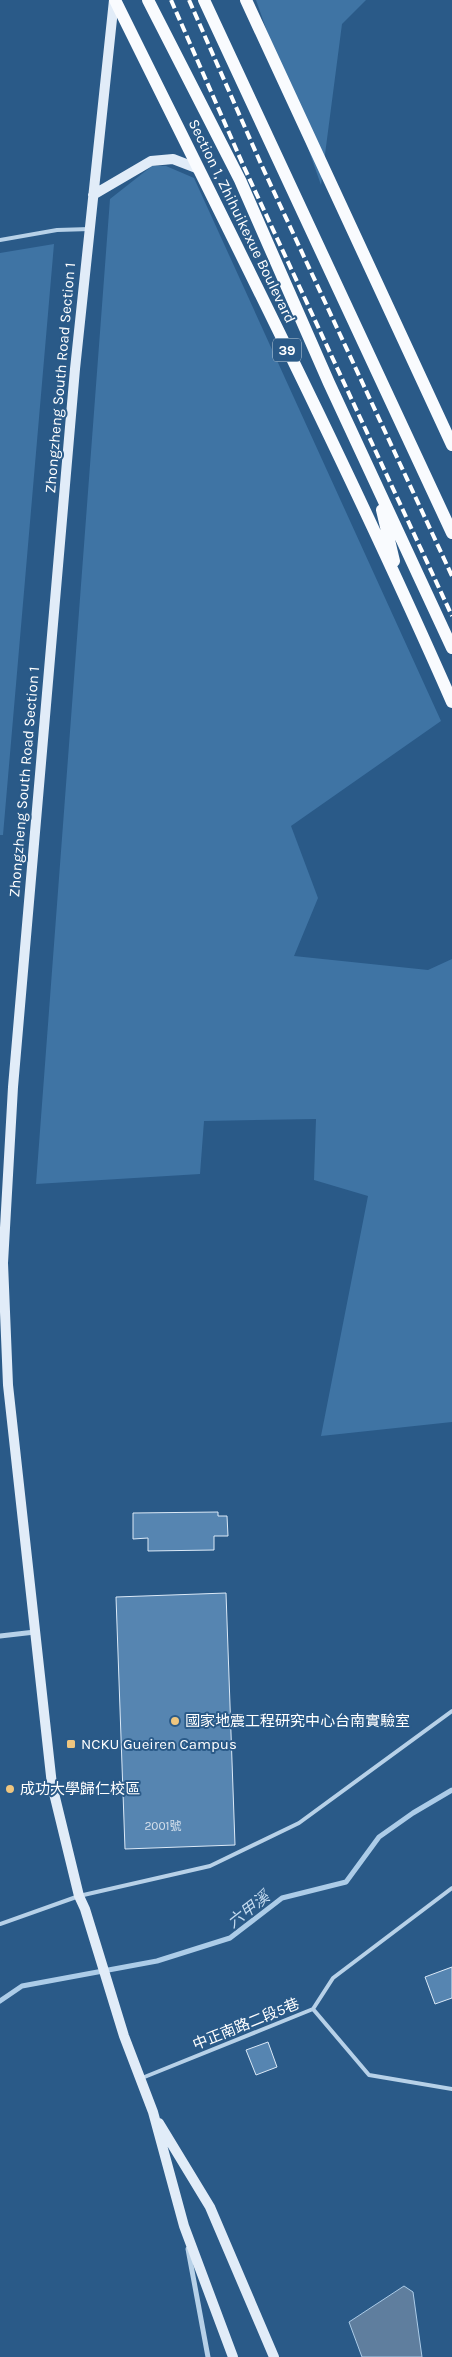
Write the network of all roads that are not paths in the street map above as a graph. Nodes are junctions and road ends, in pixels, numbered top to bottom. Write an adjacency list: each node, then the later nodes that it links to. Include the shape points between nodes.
1 (115, 0): 5 (main road, Section 1, Zhihuikexue Boulevard / 39); 6 (street, Zhongzheng South Road Section 1)
2 (148, 0): 10 (main road, Section 1, Zhihuikexue Boulevard / 39, via 240,180)
3 (204, 0): 11 (main road)
4 (246, 0): 9 (main road)
5 (198, 169): 6 (street, via 173,158 151,160); 12 (main road, Section 1, Zhihuikexue Boulevard / 39)
6 (93, 195): 7 (street, Zhongzheng South Road Section 1)
7 (90, 229): 8 (lane, via 57,230); 15 (street, Zhongzheng South Road Section 1, via 74,379 13,1086 2,1263 8,1385)
8 (0, 240)
9 (452, 446)
10 (376, 485): 12 (main road); 13 (main road, Section 1, Zhihuikexue Boulevard / 39)
11 (452, 533)
12 (399, 585): 14 (main road, Section 1, Zhihuikexue Boulevard / 39)
13 (452, 648)
14 (452, 702)
15 (36, 1632): 16 (street); 19 (street, Zhongzheng South Road Section 1, via 52,1785)
16 (0, 1636)
17 (452, 1711): 19 (lane, via 299,1823 210,1866)
18 (452, 1888): 21 (lane, via 333,1978)
19 (79, 1896): 20 (lane); 22 (street, Zhongzheng South Road Section 1)
20 (0, 1924)
21 (313, 2009): 22 (lane, 中正南路二段5巷); 23 (lane, 中正南路二段5巷, via 369,2075)
22 (140, 2079): 24 (street, Zhongzheng South Road Section 1)
23 (452, 2089)
24 (153, 2112): 25 (street); 28 (street, via 210,2207)
25 (184, 2226): 26 (street); 27 (street)
26 (208, 2357)
27 (233, 2357)
28 (274, 2357)

